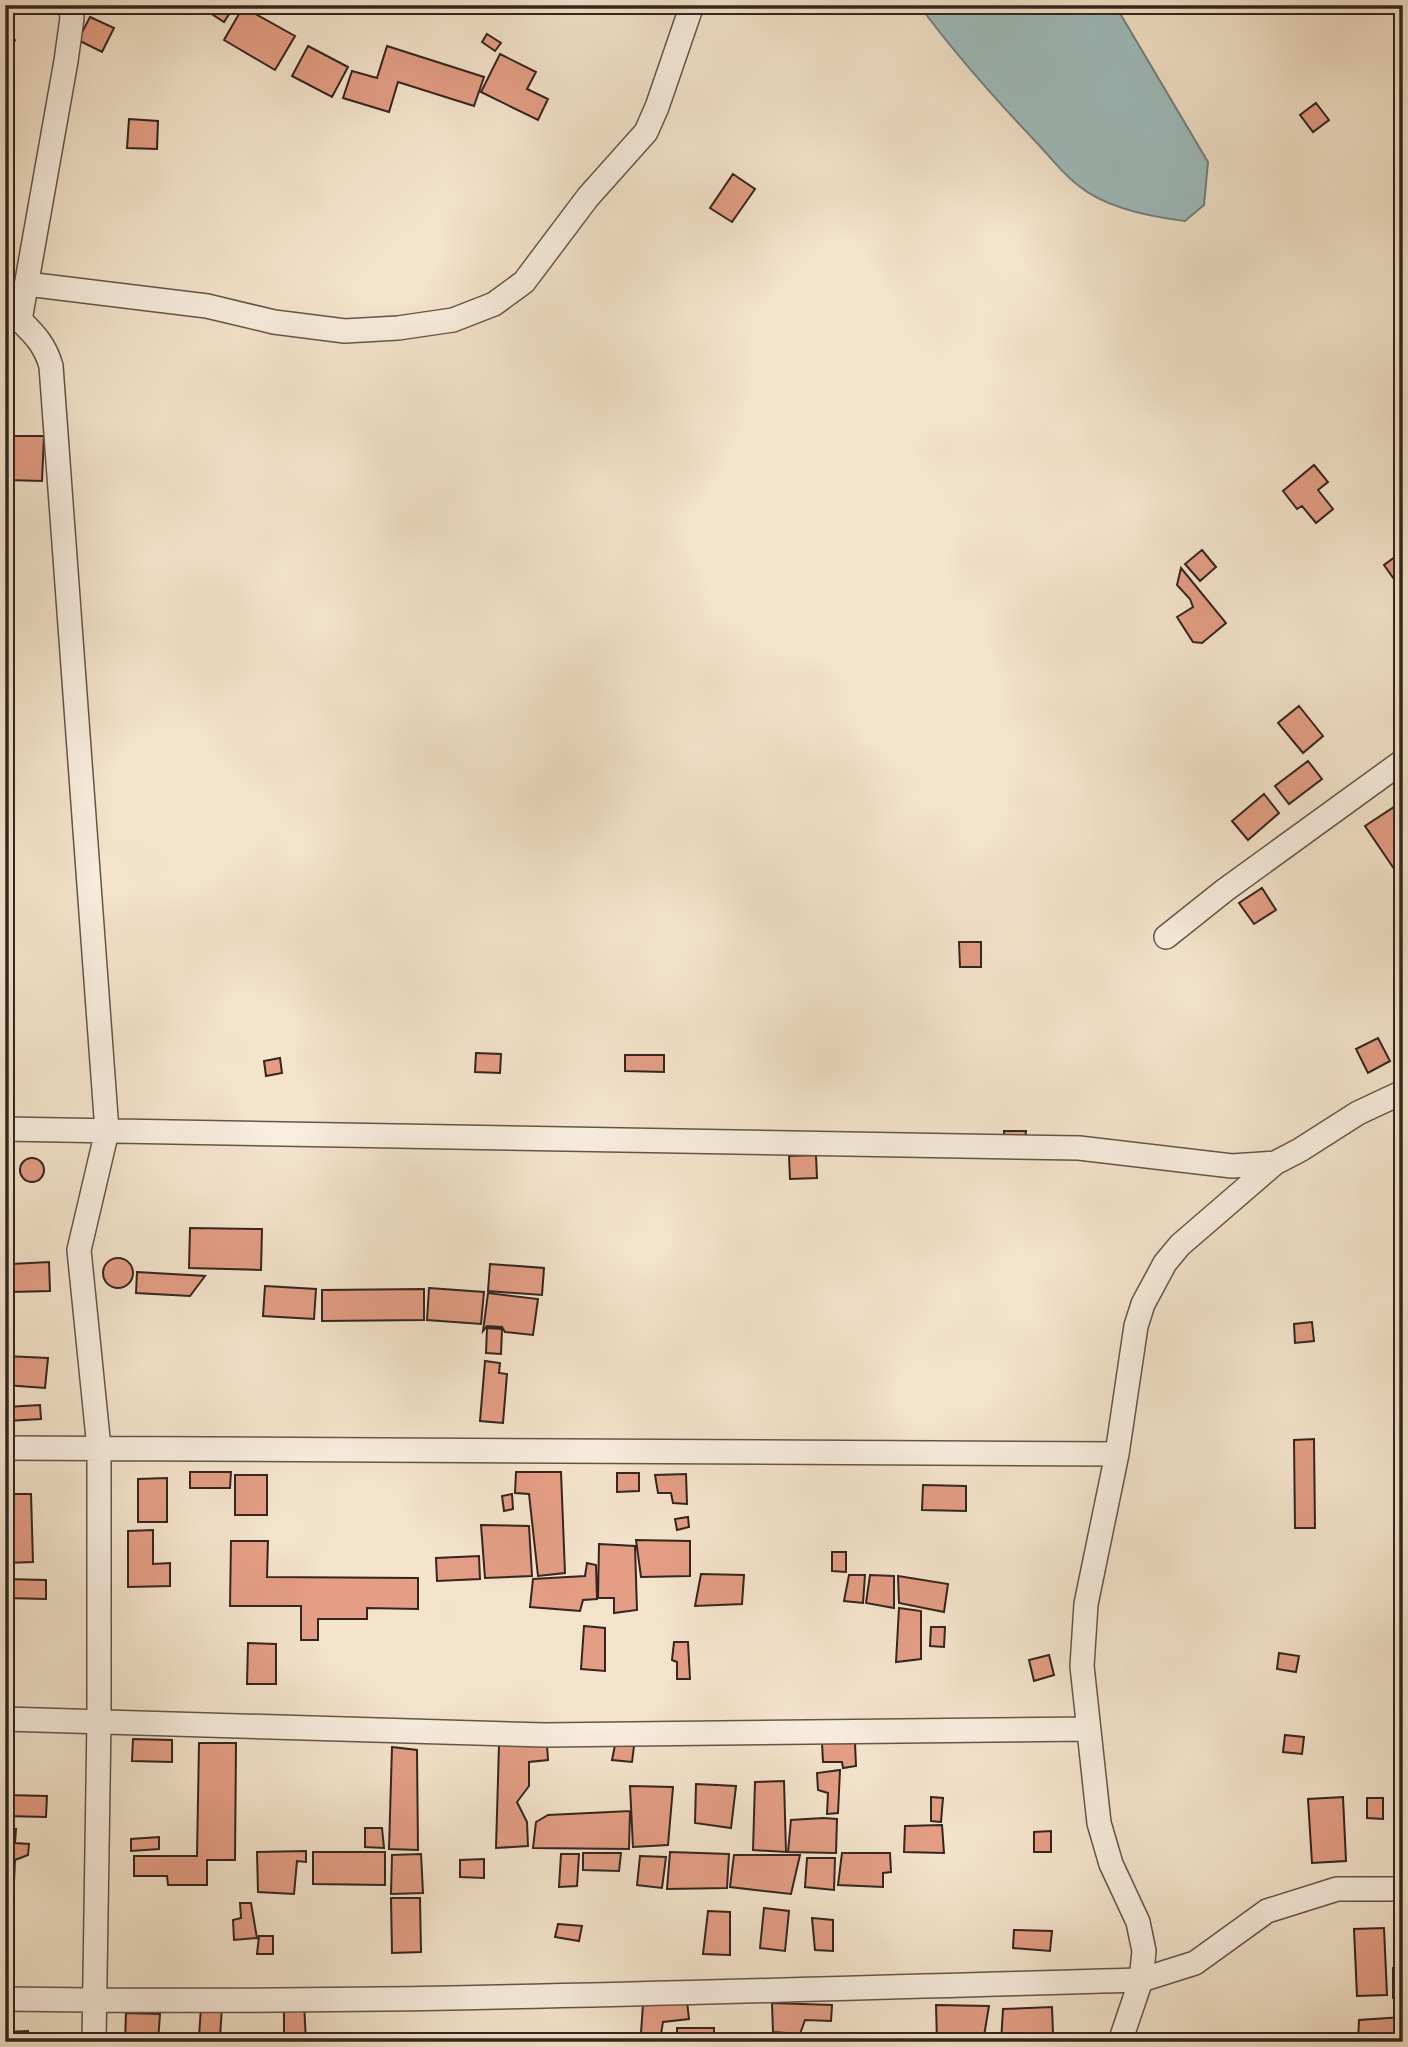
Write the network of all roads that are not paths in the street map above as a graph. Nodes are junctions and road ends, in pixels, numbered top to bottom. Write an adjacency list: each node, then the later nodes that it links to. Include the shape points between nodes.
1 (70, 5): 3 (street, via 66,61)
2 (692, 5): 3 (street, via 646,132 588,197 524,282 494,304 453,320 345,331 274,322 206,306)
3 (27, 284): 4 (street)
4 (13, 320): 9 (street, via 40,339 51,366)
5 (1403, 761): 6 (street)
6 (1166, 937)
7 (1403, 1091): 10 (street)
8 (5, 1129): 9 (street)
9 (107, 1131): 10 (street, via 1079,1147 1231,1166); 12 (street, via 79,1250)
10 (1275, 1163): 13 (street, via 1180,1245 1152,1283 1136,1326)
11 (5, 1448): 12 (street)
12 (99, 1448): 13 (street); 15 (street)
13 (1117, 1454): 16 (street, via 1082,1635)
14 (5, 1719): 15 (street)
15 (99, 1720): 16 (street, via 545,1735); 20 (street)
16 (1088, 1729): 18 (street, via 1104,1844 1142,1936)
17 (1403, 1889): 18 (street, via 1337,1889 1267,1911 1195,1963)
18 (1141, 1980): 20 (street); 22 (street)
19 (5, 1999): 20 (street)
20 (94, 2001): 21 (street)
21 (94, 2042)
22 (1120, 2042)

